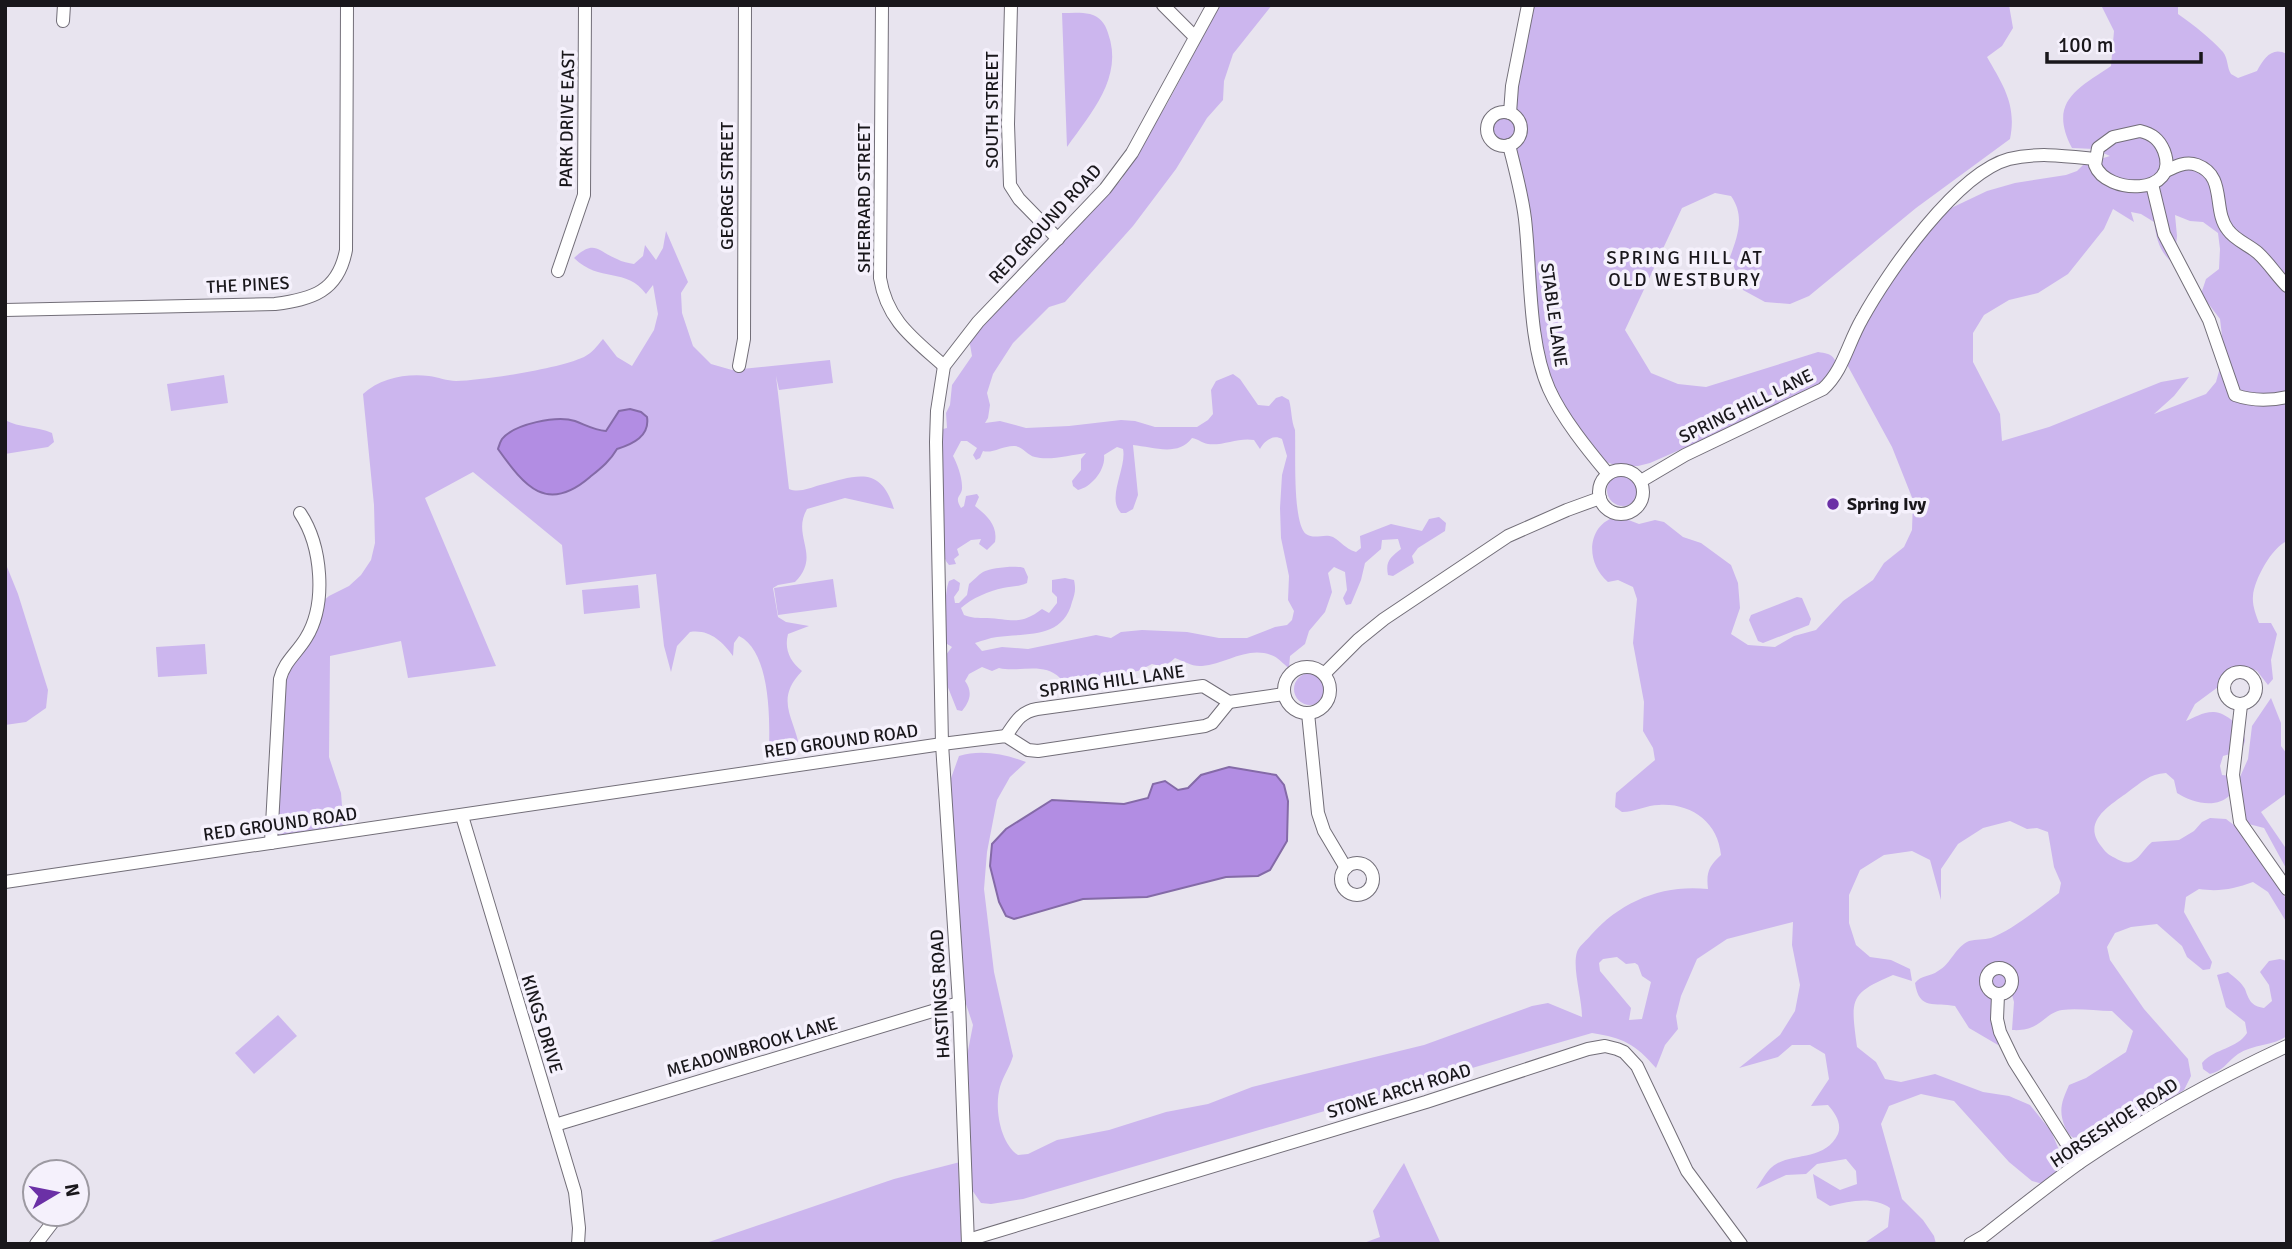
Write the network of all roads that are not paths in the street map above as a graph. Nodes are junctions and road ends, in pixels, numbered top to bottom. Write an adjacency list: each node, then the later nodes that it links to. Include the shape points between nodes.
1 (64, 5): 10 (street)
2 (347, 5): 20 (street, THE PINES, via 346,250 330,284 306,300 275,304)
3 (585, 5): 18 (street, PARK DRIVE EAST, via 585,187)
4 (745, 5): 21 (street, GEORGE STREET, via 744,339)
5 (882, 5): 22 (street, SHERRARD STREET, via 880,278 894,318)
6 (1011, 5): 17 (street, SOUTH STREET, via 1010,185)
7 (1163, 5): 11 (street)
8 (1213, 5): 11 (street, RED GROUND ROAD)
9 (1528, 5): 12 (street, STABLE LANE)
10 (64, 21)
11 (1195, 37): 17 (street, RED GROUND ROAD, via 1132,153)
12 (1510, 113): 13 (street, STABLE LANE, via 1521,129); 13 (street, STABLE LANE, via 1494,116 1488,125 1493,141)
13 (1508, 145): 24 (street, STABLE LANE, via 1523,205 1535,324 1546,379 1554,398)
14 (2095, 159): 15 (street, via 2104,142 2140,131 2161,143); 16 (street, via 2097,171 2111,181); 25 (street, SPRING HILL LANE, via 2037,155 2008,160 1977,176 1942,208 1889,276 1823,390 1685,455)
15 (2166, 171): 16 (street); 19 (street, via 2179,164 2204,168 2217,185 2222,222 2229,232 2258,253)
16 (2152, 184): 23 (street, via 2164,234 2209,320 2235,396 2249,400)
17 (1058, 239): 22 (street, RED GROUND ROAD, via 978,322)
18 (558, 271)
19 (2287, 286)
20 (5, 310)
21 (740, 366)
22 (944, 366): 34 (street, RED GROUND ROAD, via 936,442)
23 (2287, 397)
24 (1608, 474): 25 (street, via 1626,470); 26 (street, via 1600,485)
25 (1641, 481): 26 (street, via 1642,500 1630,513 1614,513)
26 (1600, 498): 28 (street, via 1508,536 1384,619)
27 (300, 513): 36 (street, via 316,554 318,591 306,639 285,664 280,679)
28 (1324, 674): 29 (street, via 1311,666 1296,668 1286,679); 32 (street, via 1330,695 1322,708)
29 (1283, 694): 30 (street); 32 (street, via 1295,710)
30 (1229, 702): 33 (street, via 1212,723 1171,733 1038,751); 33 (street, SPRING HILL LANE, via 1203,686 1037,709 1020,716)
31 (2241, 705): 39 (street, via 2233,775 2239,822)
32 (1308, 713): 37 (street, via 1318,813)
33 (1006, 736): 34 (street)
34 (942, 744): 35 (street, RED GROUND ROAD); 41 (street, HASTINGS ROAD)
35 (462, 816): 36 (street, RED GROUND ROAD); 43 (street, KINGS DRIVE)
36 (271, 843): 38 (street, RED GROUND ROAD)
37 (1346, 868)
38 (5, 882)
39 (2287, 889)
40 (1998, 995): 44 (street, via 2000,1032)
41 (959, 1003): 43 (street, MEADOWBROOK LANE); 46 (street, HASTINGS ROAD)
42 (2287, 1046): 44 (street, HORSESHOE ROAD, via 2172,1104)
43 (555, 1125): 48 (street, KINGS DRIVE, via 575,1192)
44 (2079, 1163): 50 (street, HORSESHOE ROAD)
45 (48, 1228): 47 (street)
46 (968, 1242): 49 (street, STONE ARCH ROAD, via 1605,1046 1624,1052 1637,1066 1687,1171)
47 (36, 1244)
48 (578, 1244)
49 (1741, 1244)
50 (1970, 1244)

